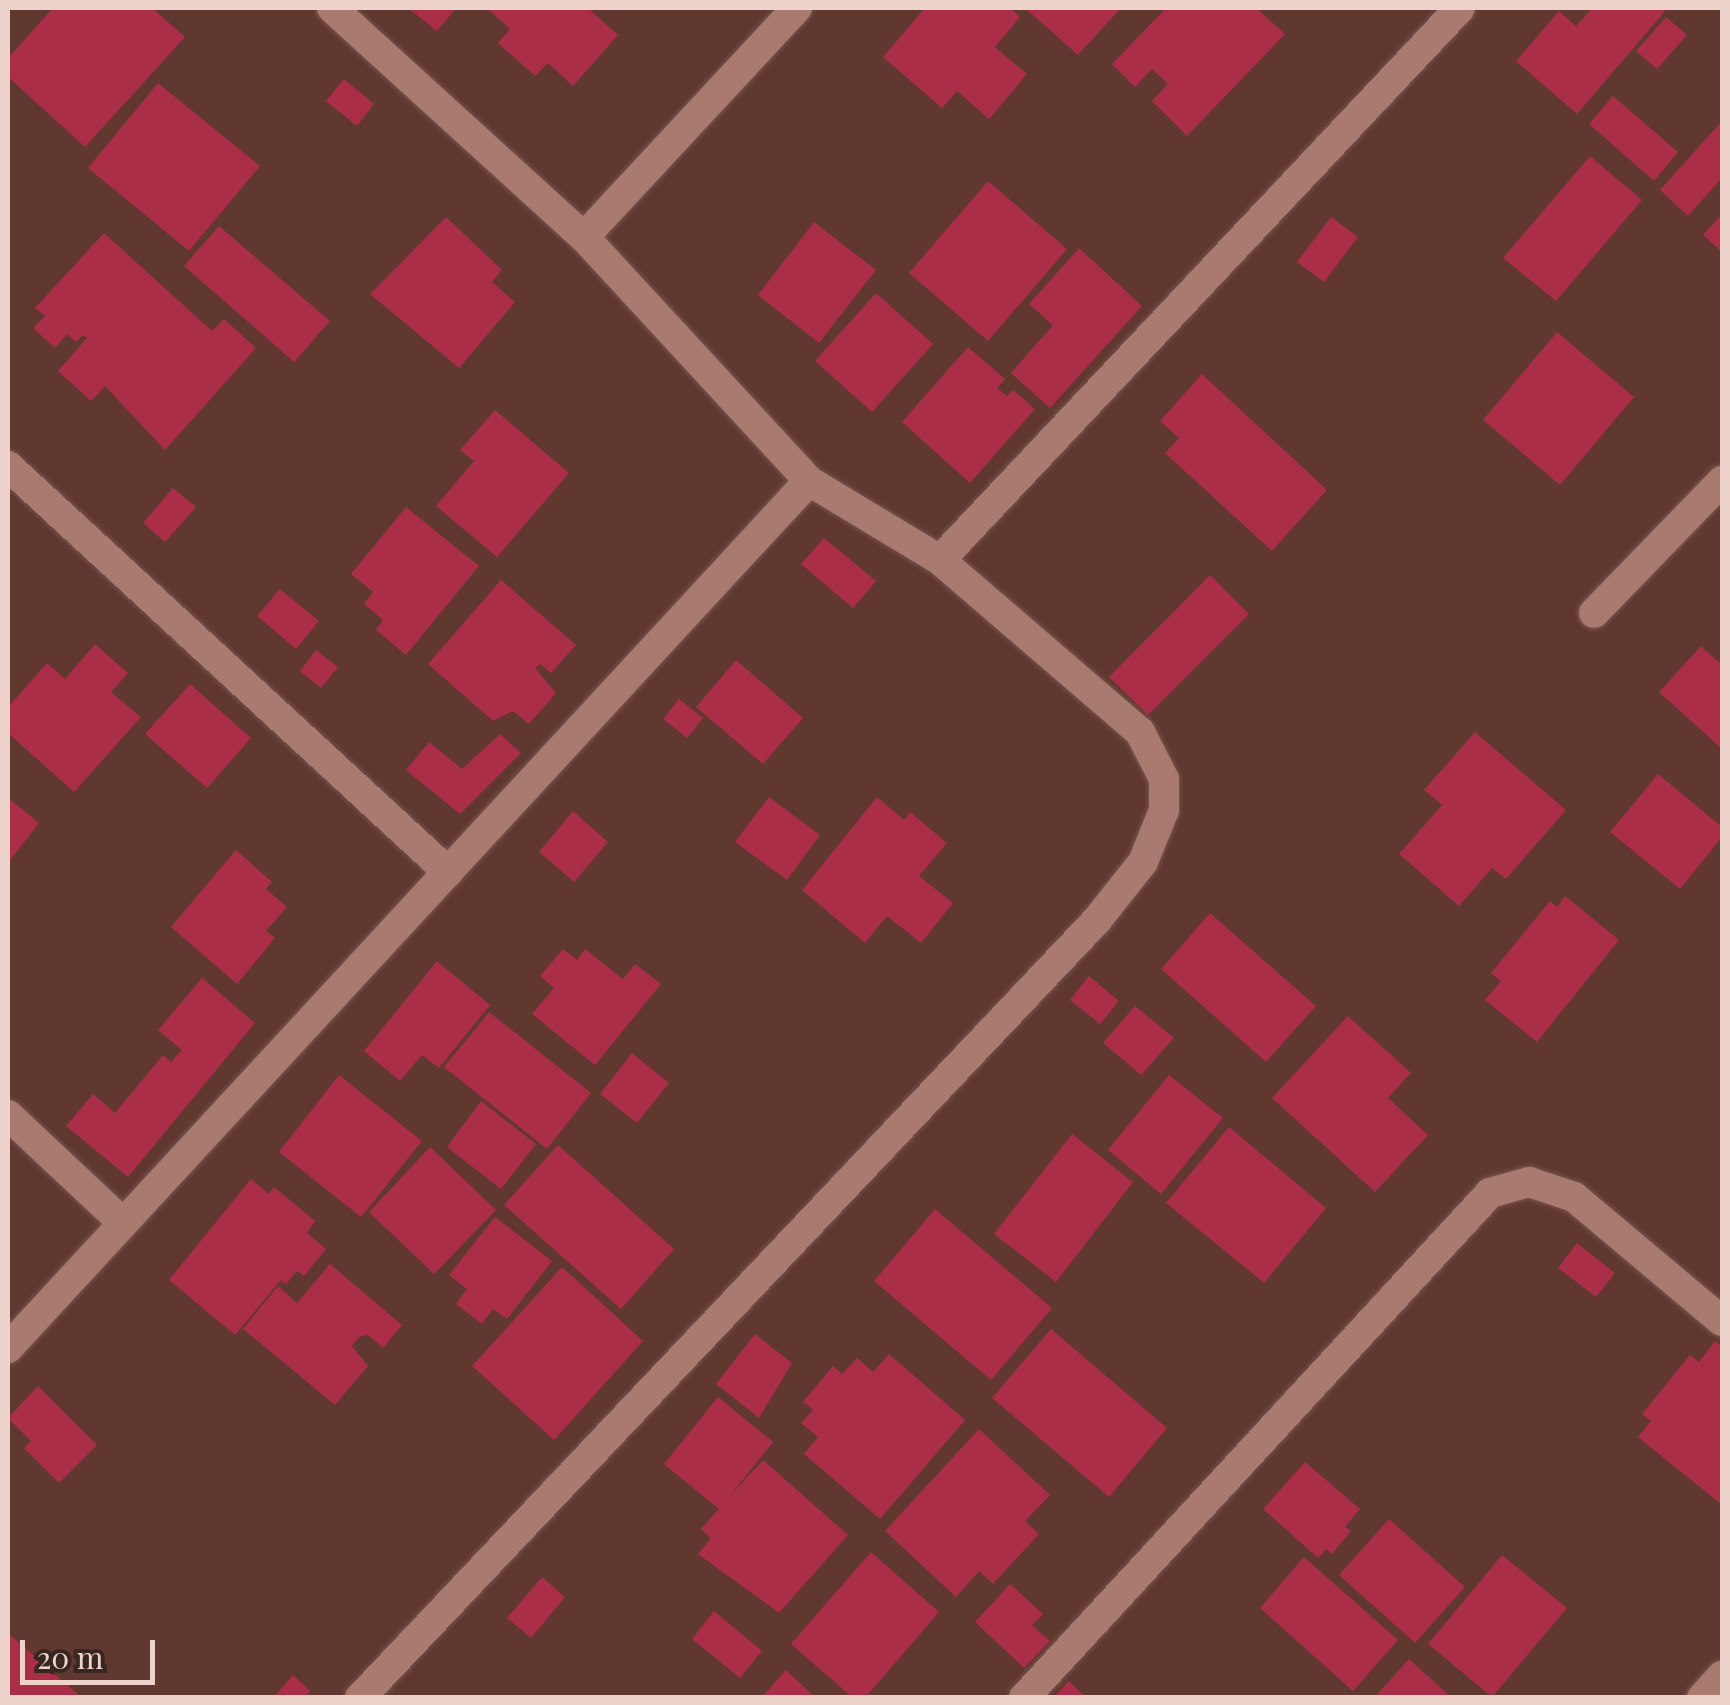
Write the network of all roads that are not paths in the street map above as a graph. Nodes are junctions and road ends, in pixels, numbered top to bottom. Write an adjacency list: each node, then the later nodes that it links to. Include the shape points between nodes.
1 (332, 8): 4 (street)
2 (797, 8): 4 (street)
3 (1460, 8): 8 (street)
4 (584, 237): 6 (street)
5 (8, 466): 10 (street)
6 (808, 480): 8 (street); 10 (street)
7 (1722, 481): 9 (street)
8 (940, 560): 16 (street, via 1140,732 1164,780 1164,810 1143,862 1084,934)
9 (1594, 613)
10 (448, 872): 12 (street)
11 (8, 1115): 12 (street)
12 (122, 1222): 14 (street)
13 (1722, 1321): 17 (street, via 1574,1197 1529,1182 1490,1193)
14 (8, 1348)
15 (1722, 1676): 18 (street)
16 (360, 1698)
17 (1024, 1698)
18 (1702, 1698)

